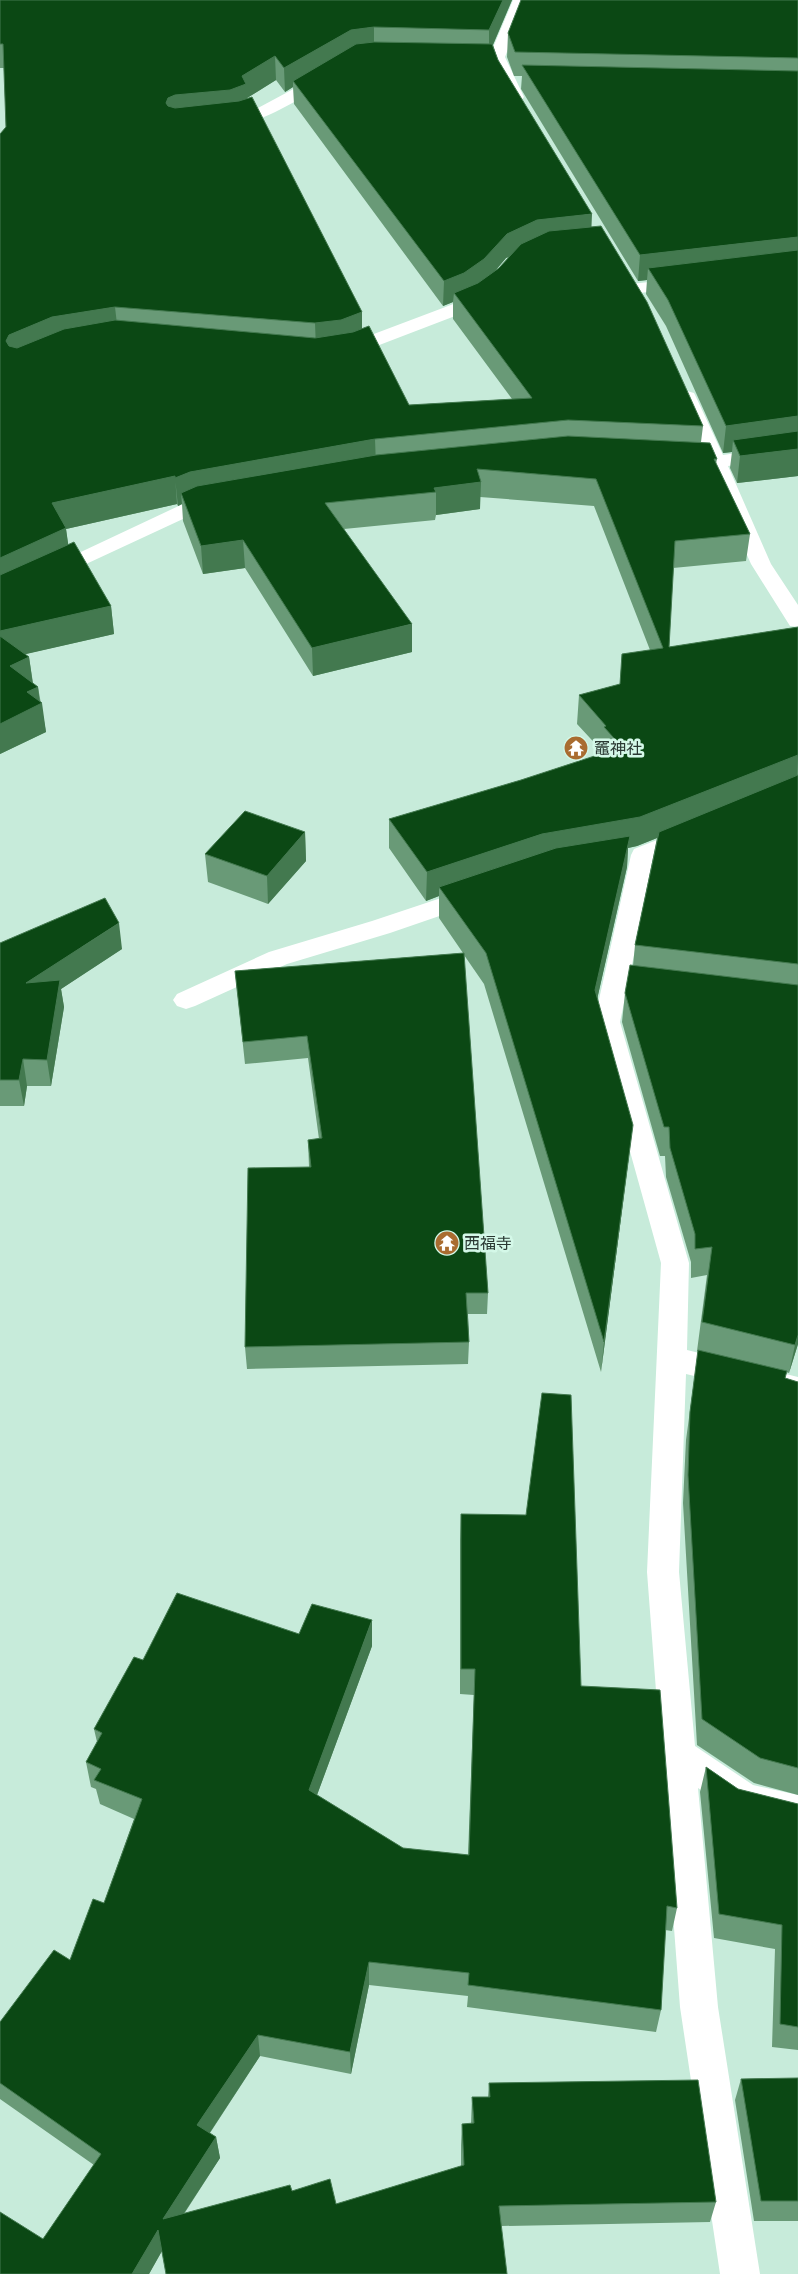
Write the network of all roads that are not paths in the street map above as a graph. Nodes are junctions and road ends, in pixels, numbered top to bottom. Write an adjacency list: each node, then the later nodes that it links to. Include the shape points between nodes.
1 (516, 1): 3 (street, via 497,57)
2 (480, 60): 3 (street)
3 (499, 61): 5 (street)
4 (335, 71): 8 (street, via 277,105 234,121)
5 (507, 82): 6 (street); 7 (street)
6 (526, 82)
7 (527, 116)
8 (206, 124)
9 (700, 281): 11 (street)
10 (496, 283): 12 (street, via 470,304 346,352)
11 (632, 289)
12 (326, 355)
13 (679, 381): 16 (street)
14 (798, 450): 16 (street)
15 (660, 459): 16 (street)
16 (716, 462): 18 (street, via 761,564)
17 (240, 498): 19 (street, via 192,507)
18 (789, 591): 20 (street)
19 (0, 598)
20 (798, 621)
21 (716, 825): 24 (street, via 629,857 625,983 607,1022 675,1263)
22 (494, 889): 23 (street, via 278,958)
23 (186, 1000)
24 (671, 1358): 25 (street); 26 (street, via 663,1572)
25 (798, 1389)
26 (678, 1754): 27 (street, via 745,1800); 28 (street, via 699,2007)
27 (798, 1812)
28 (740, 2274)

